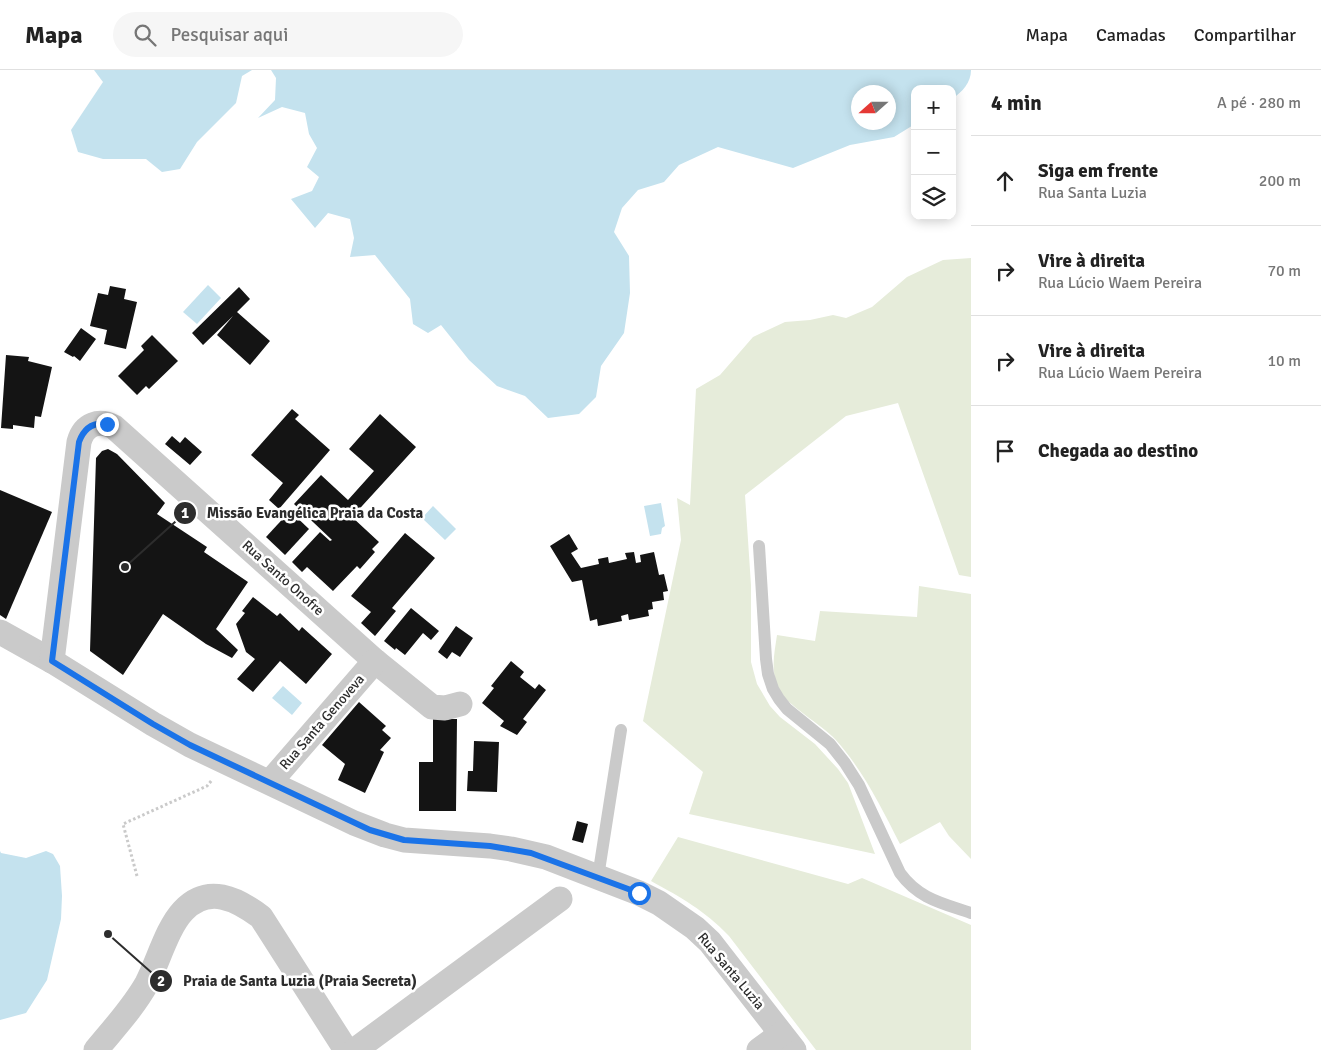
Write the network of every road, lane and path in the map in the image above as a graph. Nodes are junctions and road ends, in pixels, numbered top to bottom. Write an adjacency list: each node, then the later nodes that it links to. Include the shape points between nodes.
1 (759, 546): 12 (lane, via 768,674 779,699 830,744 845,762 906,882 923,896)
2 (0, 632): 3 (street, Rua Santa Luzia)
3 (52, 661): 4 (street, Rua Santo Onofre, via 79,442 81,434 92,424 100,423 114,427); 7 (street, Rua Santa Luzia, via 153,724)
4 (375, 661): 5 (street, Rua Santo Onofre, via 432,706 445,708); 8 (street, Rua Santa Genoveva)
5 (460, 704)
6 (621, 730): 10 (lane)
7 (223, 762): 8 (street, Rua Santa Luzia); 9 (path, via 207,786 123,824)
8 (270, 782): 10 (street, Rua Santa Luzia, via 385,835 404,840 511,849 546,857)
9 (137, 876)
10 (598, 877): 13 (street, Rua Santa Luzia, via 659,903 695,928 723,958)
11 (560, 899): 16 (street)
12 (971, 914)
13 (788, 1042): 17 (street)
14 (96, 1050): 15 (street, via 130,1011 182,912 195,901 210,896 227,897 245,904 261,917)
15 (346, 1050)
16 (355, 1050)
17 (760, 1050)

